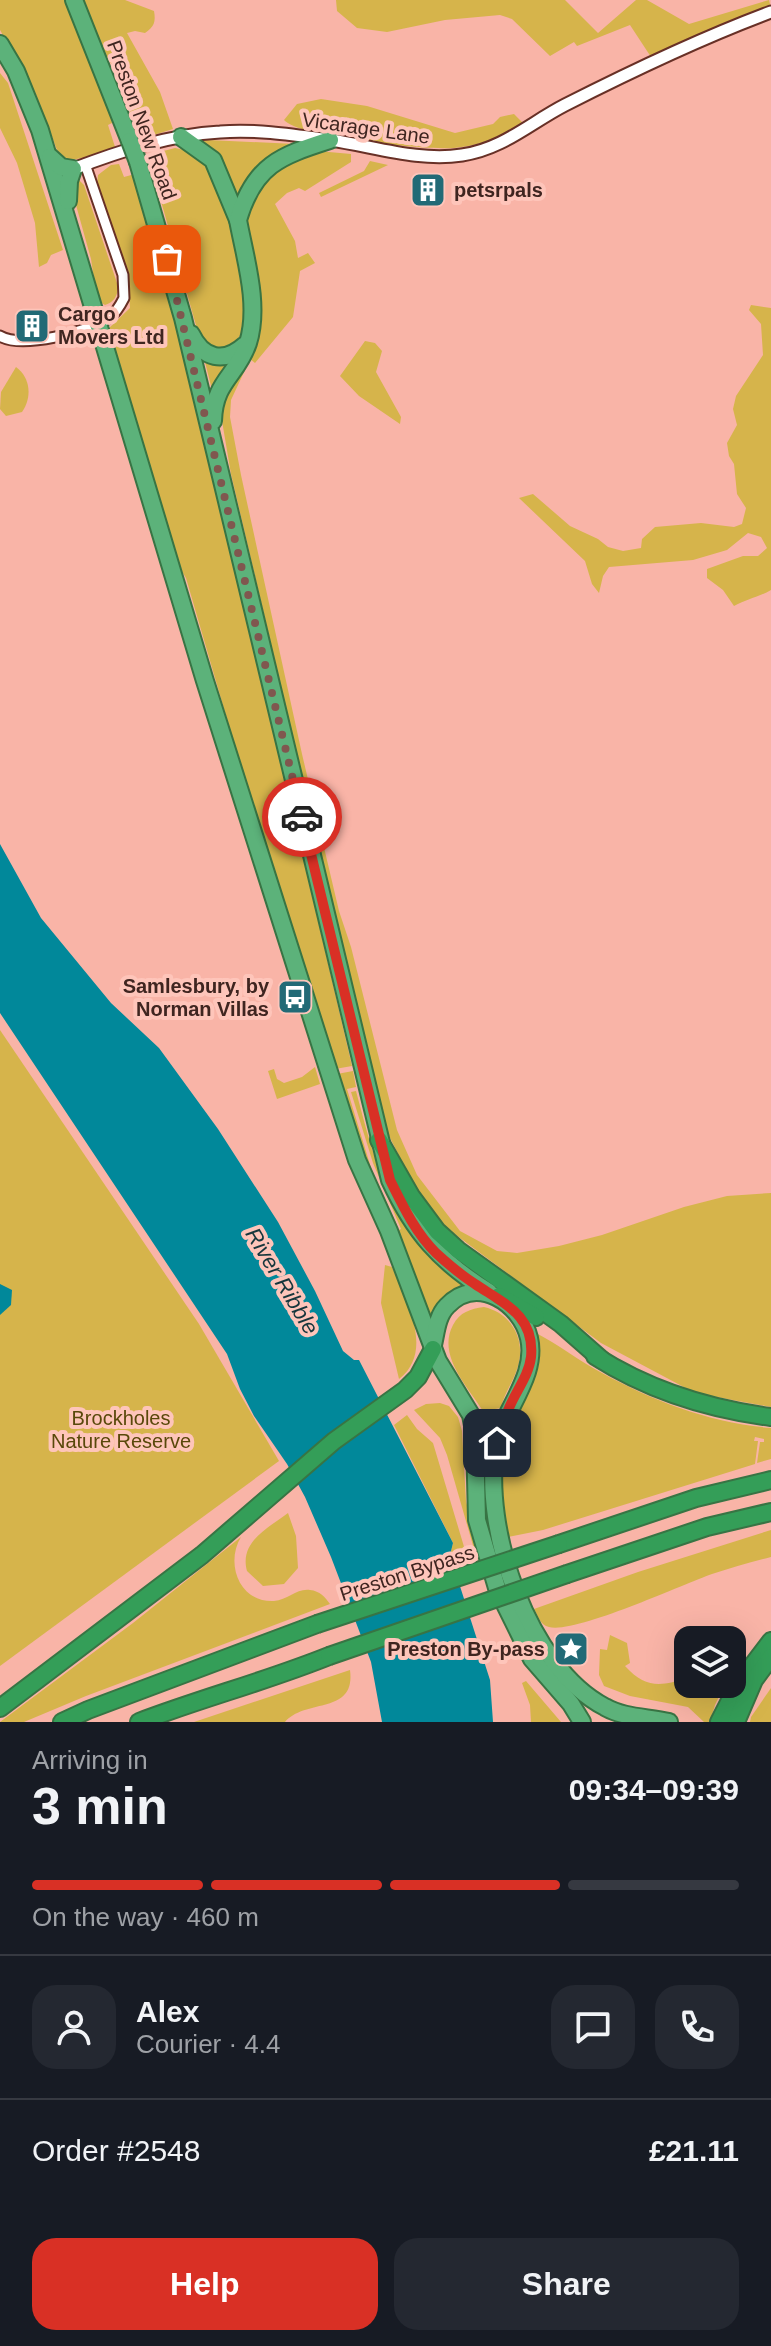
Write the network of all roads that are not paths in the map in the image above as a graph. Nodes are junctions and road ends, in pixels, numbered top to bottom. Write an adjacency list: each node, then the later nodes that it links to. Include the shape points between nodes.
1 (74, 0): 10 (highway, Preston New Road, bridge, via 138,162)
2 (771, 12): 5 (street, Vicarage Lane, via 583,96 485,150 431,156)
3 (0, 44): 6 (highway)
4 (181, 137): 5 (street, Vicarage Lane, via 222,132); 7 (street, Vicarage Lane); 9 (highway, via 213,160)
5 (330, 140): 9 (highway, via 271,164 254,182)
6 (47, 152): 7 (highway, via 61,167); 8 (highway)
7 (79, 166): 8 (highway, via 69,181); 11 (street, via 125,290 115,312)
8 (66, 213): 11 (highway)
9 (238, 220): 13 (highway, via 253,309)
10 (183, 318): 13 (highway, via 208,356 227,357); 14 (highway, Preston New Road)
11 (99, 324): 12 (street, via 32,342); 17 (highway, via 327,1072)
12 (0, 336)
13 (249, 341): 14 (highway, via 217,394)
14 (216, 457): 15 (highway, Preston New Road)
15 (379, 1140): 16 (highway, Preston New Road, via 390,1180 421,1236 447,1262); 18 (highway, via 437,1231)
16 (494, 1294): 17 (highway, via 464,1295 448,1305); 18 (highway); 28 (highway, Preston New Road, via 518,1315 531,1347 528,1371 497,1443 493,1477 498,1532 514,1588 544,1646 578,1688 615,1712)
17 (433, 1348): 24 (highway, via 405,1390 266,1497 202,1555); 27 (highway, via 471,1415 477,1520 497,1588 532,1659)
18 (602, 1360): 19 (highway, via 692,1400)
19 (771, 1417)
20 (771, 1480): 25 (highway, Preston Bypass, bridge, via 696,1498 317,1624)
21 (771, 1512): 26 (highway, bridge, via 707,1527)
22 (771, 1641): 29 (highway, via 739,1683)
23 (771, 1657): 30 (highway, via 754,1680)
24 (0, 1708)
25 (62, 1722)
26 (139, 1722)
27 (582, 1722)
28 (669, 1722)
29 (719, 1722)
30 (736, 1722)

